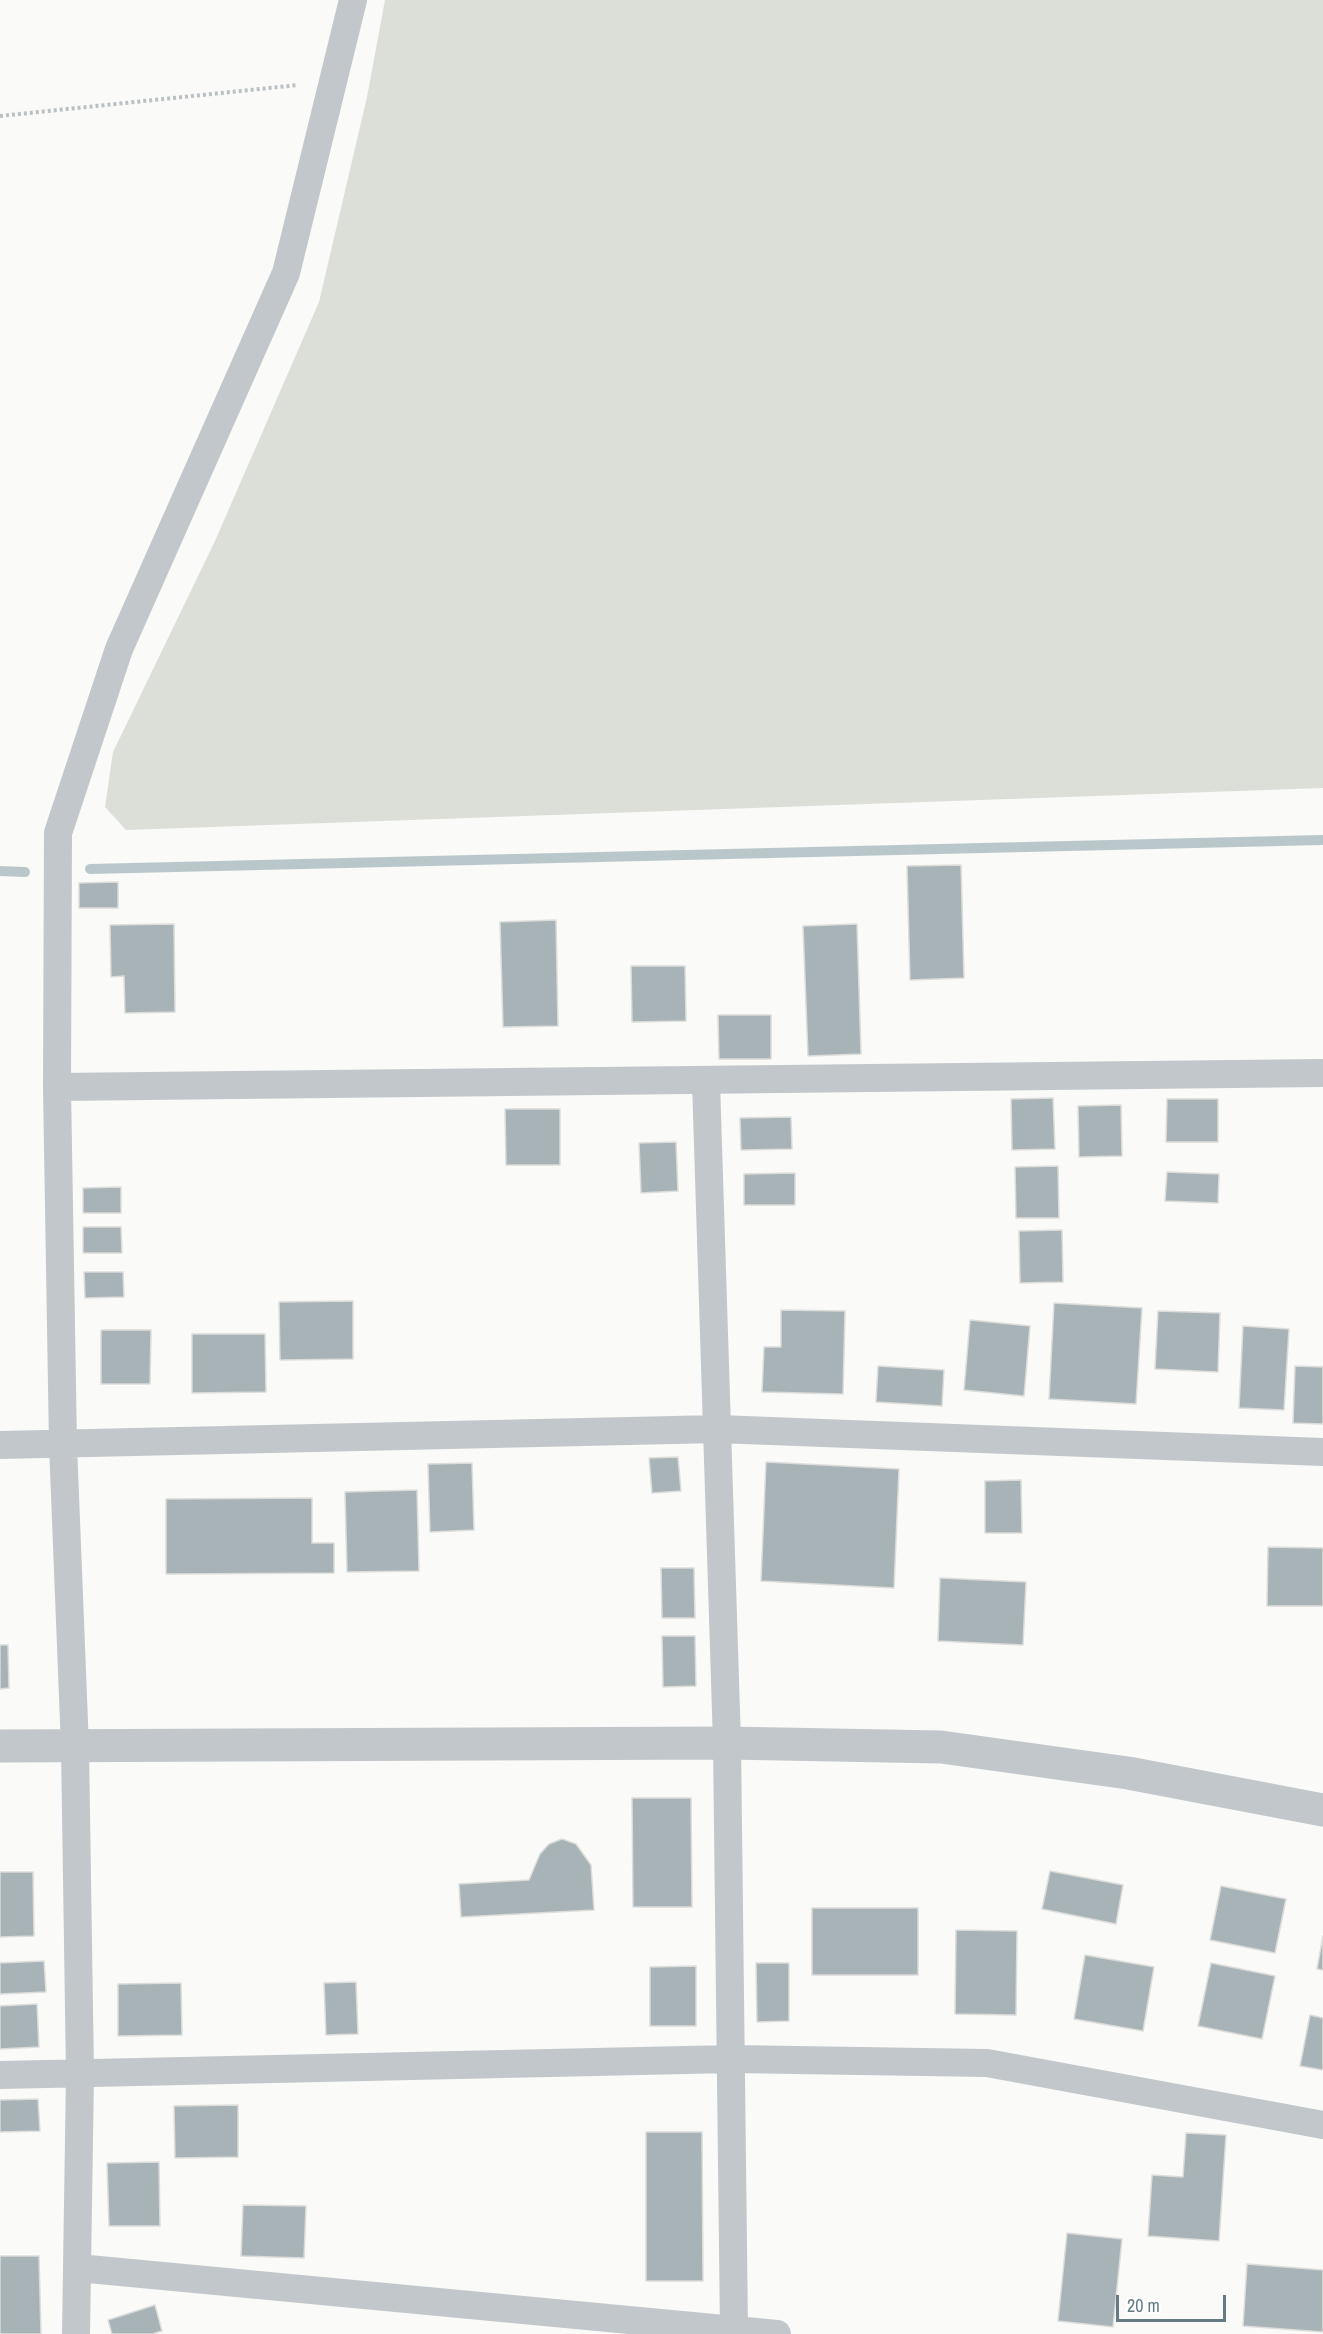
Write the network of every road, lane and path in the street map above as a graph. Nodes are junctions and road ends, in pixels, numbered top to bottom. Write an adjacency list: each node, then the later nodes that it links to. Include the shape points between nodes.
1 (353, 0): 2 (street)
2 (334, 82): 3 (path); 6 (street, via 286,273 119,649 58,833)
3 (0, 116)
4 (1323, 1073): 5 (street)
5 (706, 1082): 6 (street); 7 (street)
6 (57, 1088): 9 (street)
7 (717, 1429): 9 (street); 10 (street); 11 (street)
8 (0, 1445): 9 (street)
9 (63, 1445): 13 (street)
10 (1323, 1452)
11 (727, 1743): 13 (street); 14 (street, via 941,1747 1128,1773); 15 (street)
12 (0, 1746): 13 (street)
13 (75, 1747): 16 (street)
14 (1323, 1810)
15 (732, 2059): 16 (street); 18 (street, via 987,2063); 20 (street)
16 (80, 2074): 17 (street); 19 (street)
17 (0, 2075)
18 (1323, 2126)
19 (78, 2268): 20 (street); 21 (street)
20 (734, 2330): 22 (street)
21 (76, 2334)
22 (777, 2334)

